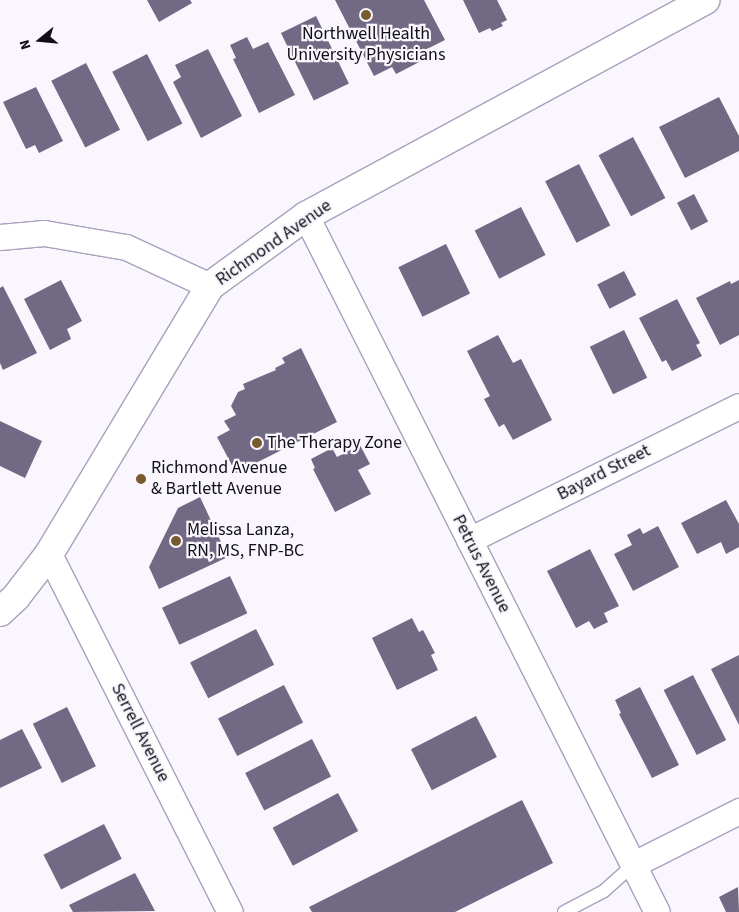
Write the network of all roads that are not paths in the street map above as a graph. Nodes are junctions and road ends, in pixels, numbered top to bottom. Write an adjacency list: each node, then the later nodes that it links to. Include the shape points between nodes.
1 (705, 0): 2 (main road, Richmond Avenue)
2 (306, 216): 4 (main road, Richmond Avenue); 6 (street, Petrus Avenue)
3 (0, 237): 4 (street, via 44,233 126,247)
4 (210, 286): 7 (main road, Richmond Avenue)
5 (739, 406): 6 (street, Bayard Street)
6 (469, 540): 10 (street, Petrus Avenue)
7 (49, 554): 8 (main road, Richmond Avenue, via 16,597); 11 (street, Serrell Avenue)
8 (0, 612)
9 (739, 811): 10 (street)
10 (634, 864): 12 (lane, via 604,891); 13 (street, Petrus Avenue)
11 (230, 912)
12 (564, 912)
13 (657, 912)

